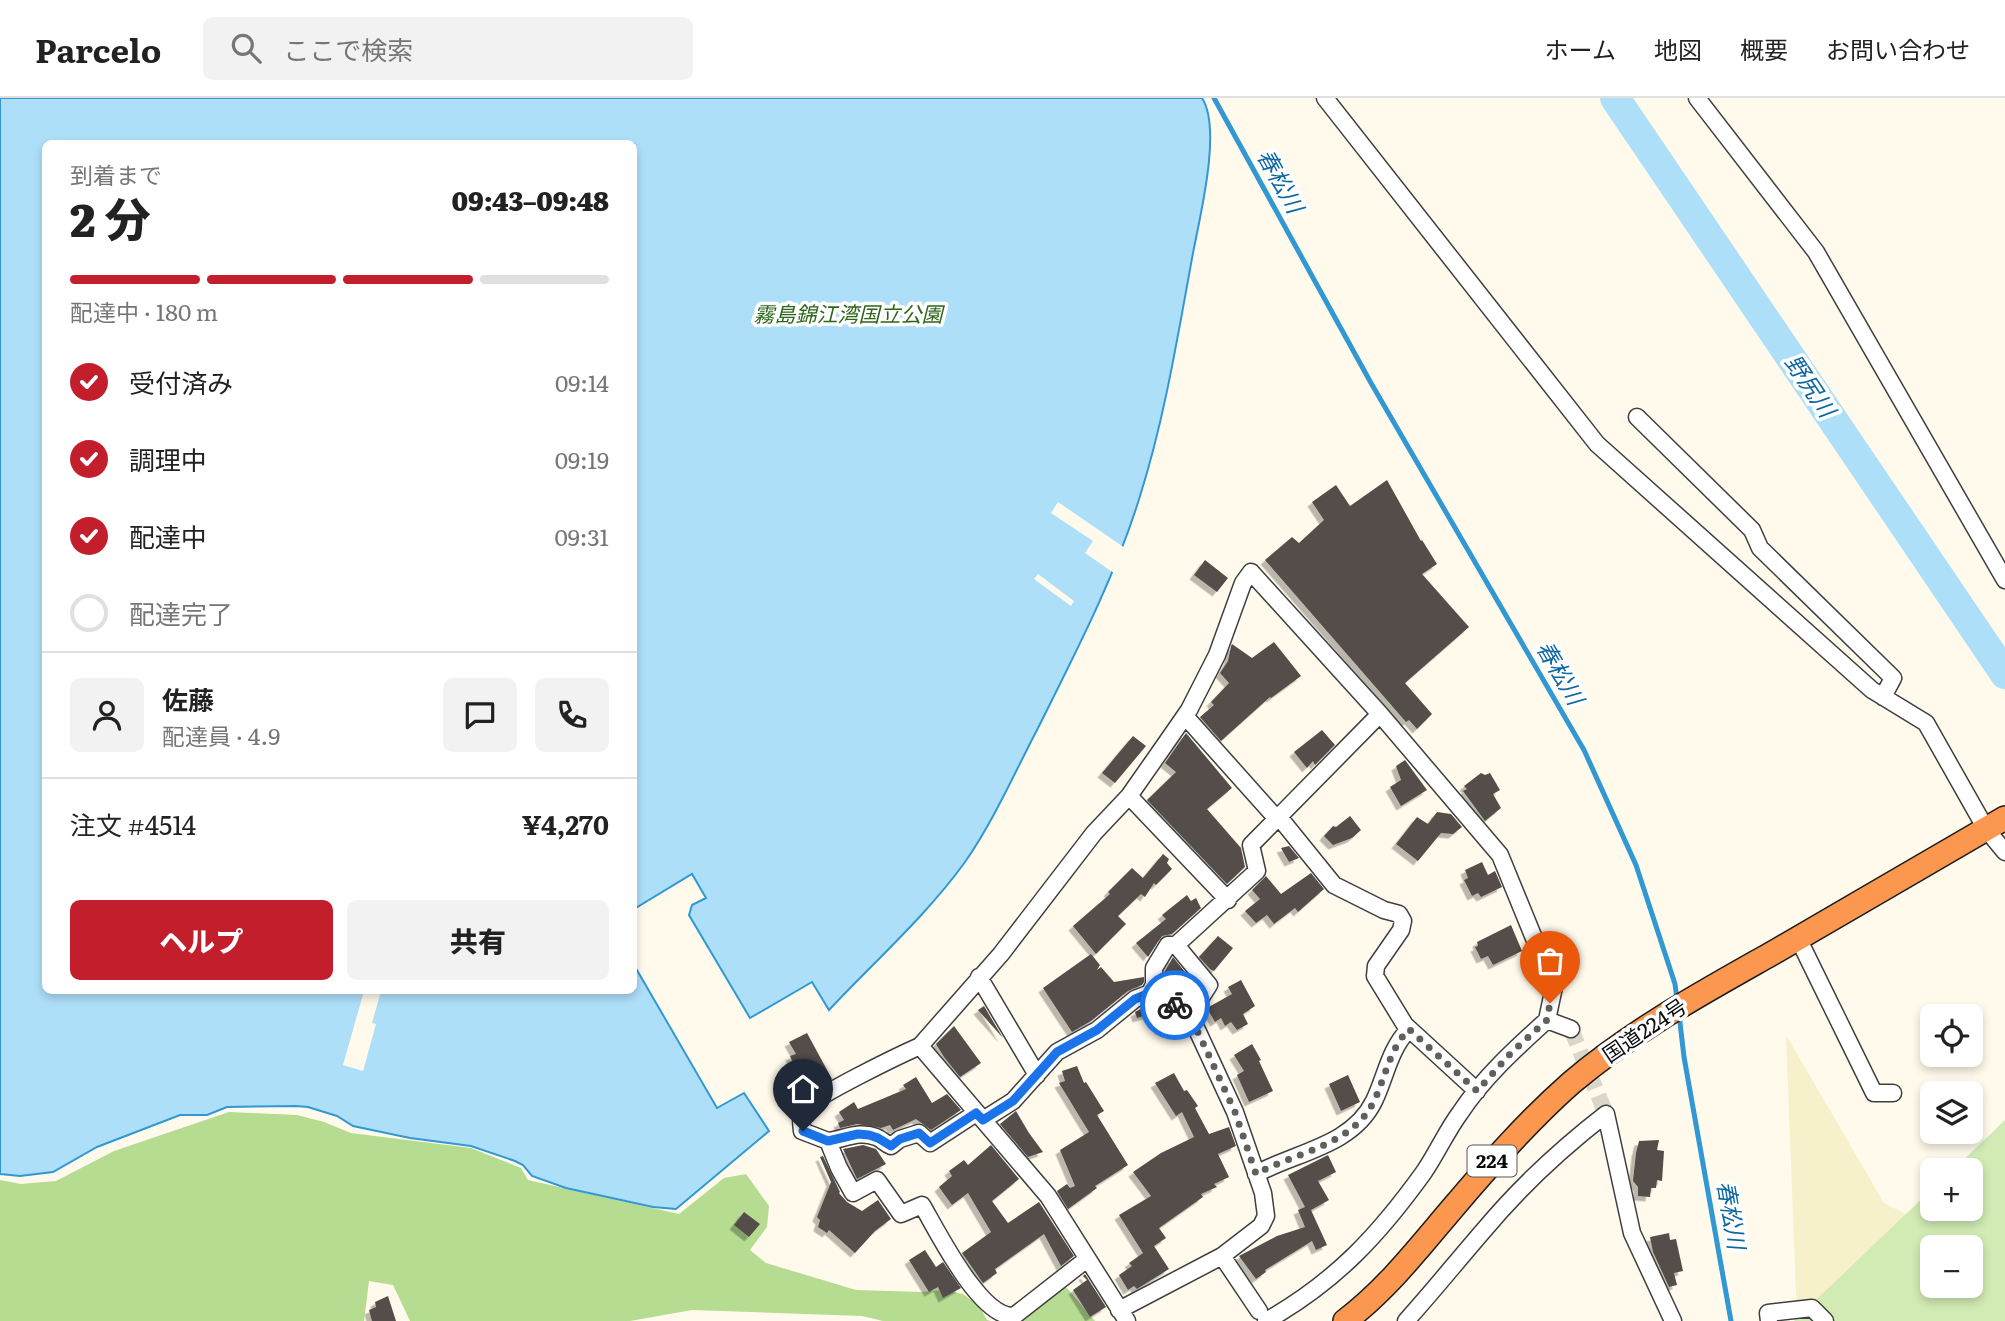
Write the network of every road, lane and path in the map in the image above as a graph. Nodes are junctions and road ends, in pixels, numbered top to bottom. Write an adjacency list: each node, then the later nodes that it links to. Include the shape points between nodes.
1 (1325, 98): 5 (street, via 1597,444)
2 (1697, 98): 4 (street, via 1816,252)
3 (1637, 418): 5 (street, via 1752,530 1760,548 1893,678)
4 (2005, 580)
5 (1883, 696): 10 (street, via 1926,723)
6 (1380, 714): 7 (street, via 1251,572 1217,655); 9 (street); 18 (street, via 1500,855 1554,987)
7 (1185, 716): 8 (street); 9 (street)
8 (1129, 796): 12 (street); 15 (street)
9 (1278, 818): 12 (street, via 1251,845 1256,871); 19 (street, via 1334,885 1399,914 1401,930 1376,965 1376,976)
10 (1996, 824): 11 (street); 13 (highway, 国道224号 / 224)
11 (2005, 852)
12 (1228, 900): 14 (street)
13 (1798, 938): 24 (street, via 1874,1093); 32 (highway, 国道224号 / 224, via 1656,1021 1572,1083 1523,1127 1406,1264)
14 (1176, 946): 16 (street, via 1168,945 1154,968); 17 (street, via 1209,985 1197,1004)
15 (979, 977): 21 (street); 22 (street)
16 (1150, 993): 17 (street); 22 (street, via 1057,1052)
17 (1187, 1010): 27 (street, via 1235,1112)
18 (1547, 1020): 20 (street); 23 (street)
19 (1409, 1029): 23 (street); 27 (street, via 1397,1042 1363,1118 1325,1145)
20 (1571, 1029)
21 (920, 1046): 25 (street); 26 (street, via 805,1107 800,1121 803,1131)
22 (1037, 1075): 25 (street, via 1013,1101)
23 (1477, 1091): 31 (street, via 1425,1170 1356,1255 1329,1280)
24 (1893, 1093)
25 (980, 1116): 26 (street, via 930,1143 919,1133 891,1146 858,1134); 29 (street, via 1048,1196)
26 (828, 1141): 29 (street, via 853,1193 877,1180 901,1214 922,1205 967,1280 991,1309 1005,1316 1014,1315)
27 (1256, 1174): 28 (street, via 1266,1216 1261,1226)
28 (1222, 1256): 30 (street); 31 (street)
29 (1087, 1259): 30 (street)
30 (1123, 1315)
31 (1269, 1317)
32 (1345, 1321)
33 (1406, 1321): 34 (street, via 1522,1188 1606,1114 1632,1233)
34 (1673, 1321)
35 (1769, 1321): 36 (street, via 1768,1313 1812,1308)
36 (1825, 1321)

